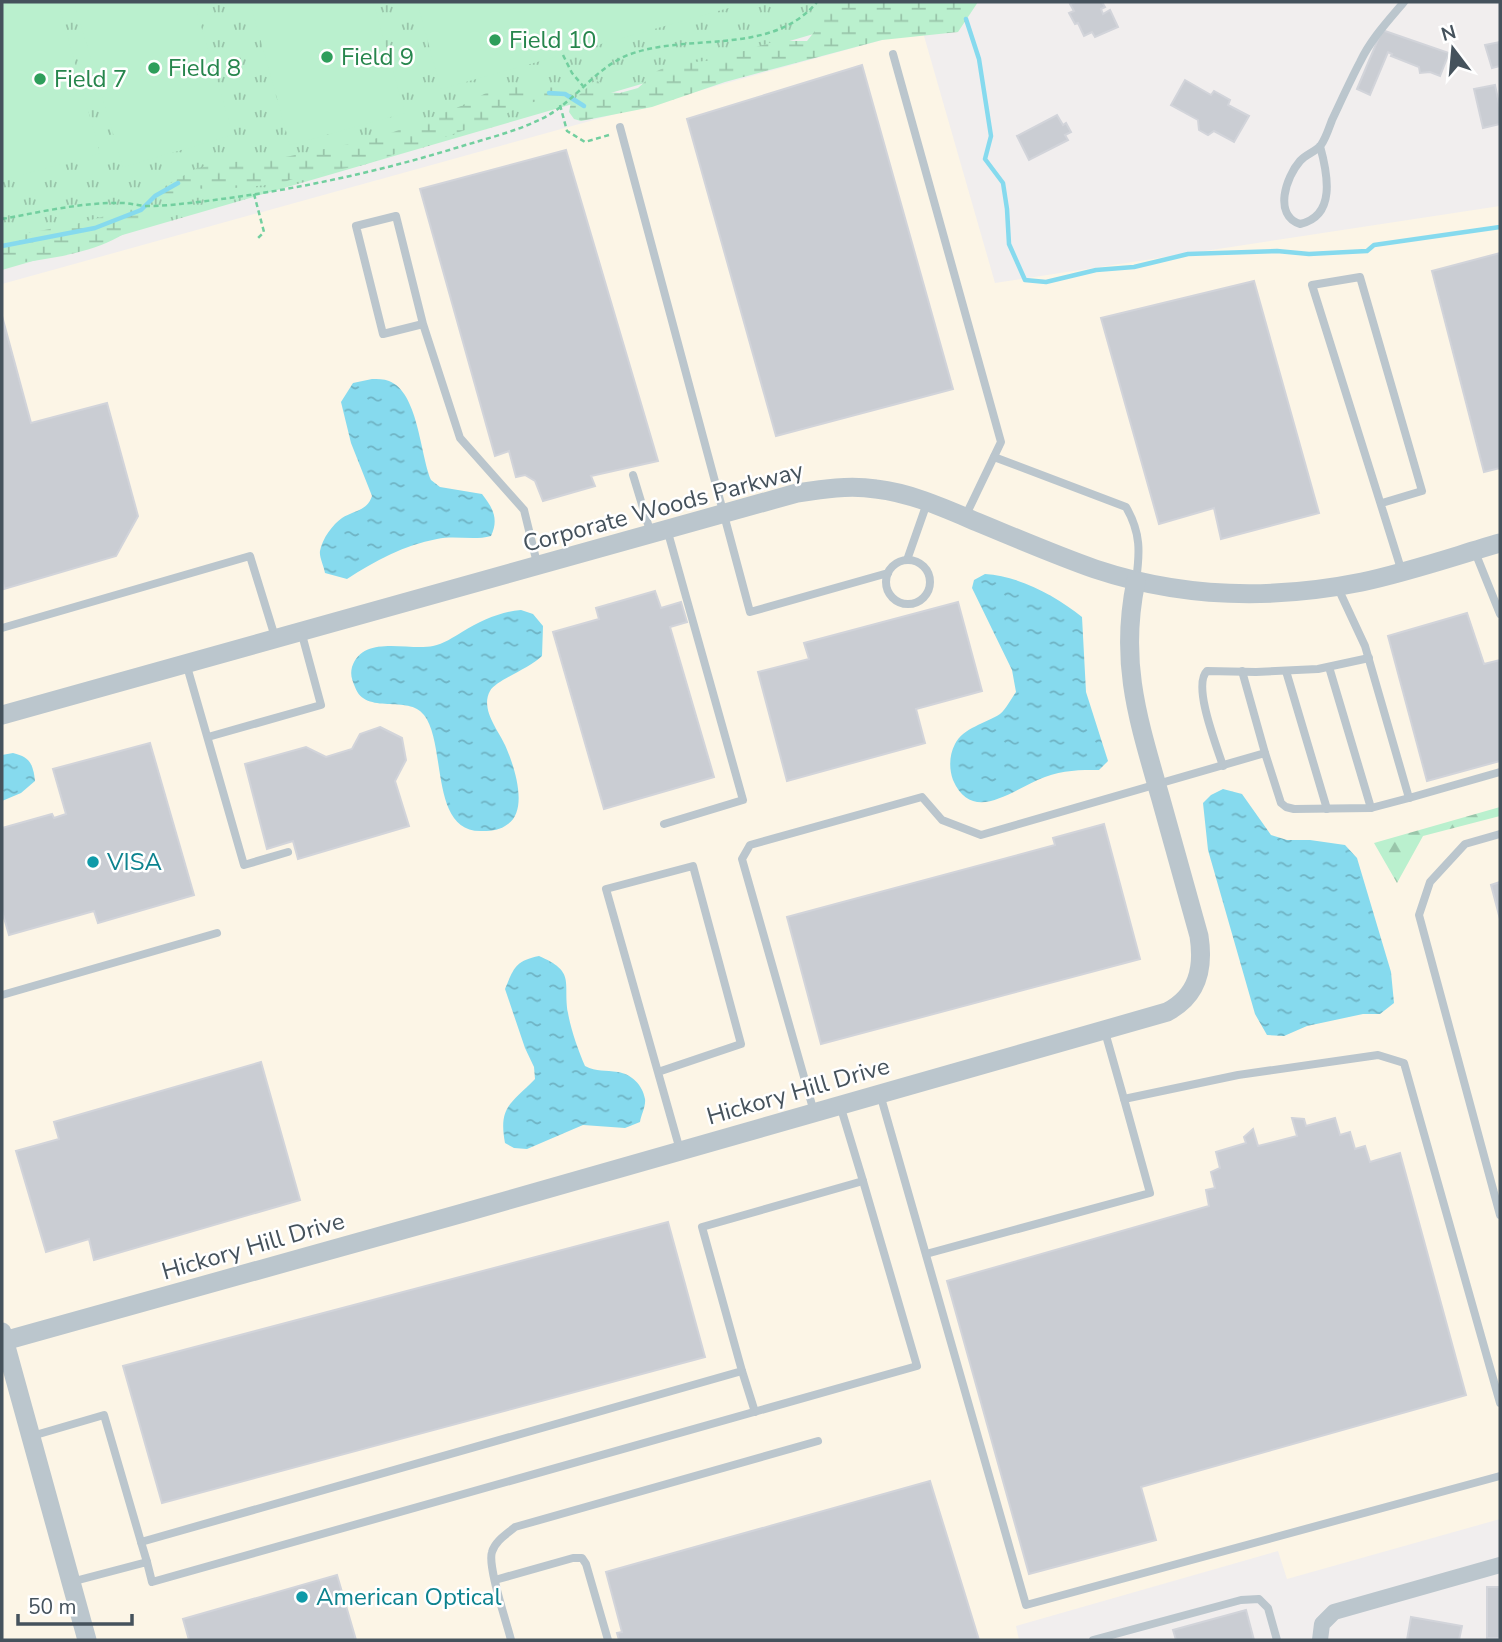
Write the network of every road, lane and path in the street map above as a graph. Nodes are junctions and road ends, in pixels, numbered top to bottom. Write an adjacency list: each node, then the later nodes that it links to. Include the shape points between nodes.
1 (817, 2): 5 (path, via 805,16 762,34 628,55)
2 (1404, 2): 8 (lane, via 1361,59)
3 (893, 54): 13 (lane, via 1001,442)
4 (563, 55): 5 (path)
5 (581, 87): 6 (path)
6 (561, 104): 7 (path, via 567,131 585,142); 9 (path, via 541,120 401,165)
7 (621, 131): 17 (lane)
8 (1320, 146): 8 (lane, via 1302,159 1285,191 1286,212 1300,224 1319,216 1324,206 1326,176)
9 (254, 194): 10 (path, via 160,205 71,207); 11 (path, via 264,232)
10 (2, 219)
11 (258, 238)
12 (423, 324): 12 (lane, via 396,216 356,226 383,334); 23 (lane, via 460,438 524,510)
13 (994, 457): 18 (lane); 26 (lane, via 1126,507 1135,523 1140,551)
14 (633, 475): 19 (lane)
15 (928, 502): 17 (street, Corporate Woods Parkway, via 879,489 832,488); 18 (street, Corporate Woods Parkway); 22 (lane)
16 (1382, 503): 16 (lane, via 1368,458 1312,285 1360,277 1422,491); 24 (lane)
17 (722, 514): 19 (street, Corporate Woods Parkway); 25 (lane, via 750,612)
18 (965, 517): 26 (street, Corporate Woods Parkway, via 1096,569)
19 (659, 531): 23 (street, Corporate Woods Parkway); 46 (lane, via 743,800)
20 (1500, 542): 21 (street, Corporate Woods Parkway)
21 (1475, 550): 24 (street, Corporate Woods Parkway); 28 (lane)
22 (907, 560): 25 (lane, via 896,563); 25 (lane, via 927,569 930,584 924,597 910,603 896,600 887,587)
23 (538, 565): 30 (street, Corporate Woods Parkway)
24 (1402, 572): 27 (street, Corporate Woods Parkway)
25 (888, 573)
26 (1136, 580): 27 (street, Corporate Woods Parkway, via 1215,594); 42 (street, Hickory Hill Drive, via 1129,614 1130,680)
27 (1337, 586): 32 (lane)
28 (1500, 614)
29 (2, 628): 31 (lane, via 250,556)
30 (301, 631): 31 (street, Corporate Woods Parkway); 38 (lane, via 321,705)
31 (275, 639): 33 (street, Corporate Woods Parkway)
32 (1368, 658): 34 (lane); 43 (lane)
33 (186, 663): 37 (street, Corporate Woods Parkway); 38 (lane)
34 (1329, 667): 36 (lane); 44 (lane)
35 (1242, 671): 36 (lane); 39 (lane); 40 (lane, via 1214,669 1203,674 1201,683)
36 (1286, 671): 45 (lane)
37 (2, 715)
38 (208, 737): 48 (lane, via 244,865)
39 (1265, 753): 40 (lane); 45 (lane, via 1286,807)
40 (1223, 765): 42 (lane)
41 (1500, 772): 43 (lane)
42 (1157, 785): 51 (street, Hickory Hill Drive, via 1199,936 1200,970 1195,986 1177,1007); 56 (lane, via 981,835 943,820 922,797 750,845 742,859)
43 (1409, 798): 44 (lane)
44 (1371, 808): 45 (lane)
45 (1327, 809)
46 (664, 824)
47 (1500, 834): 59 (lane, via 1465,844 1430,882 1419,915)
48 (288, 852)
49 (216, 933): 50 (lane)
50 (2, 995)
51 (1105, 1030): 53 (street, Hickory Hill Drive); 54 (lane)
52 (657, 1072): 52 (lane, via 606,889 693,866 741,1044); 57 (lane)
53 (880, 1094): 55 (street, Hickory Hill Drive); 60 (lane)
54 (1124, 1099): 60 (lane, via 1150,1193); 63 (lane, via 1238,1075 1378,1055 1404,1063)
55 (840, 1105): 56 (street, Hickory Hill Drive); 58 (lane)
56 (814, 1112): 57 (street, Hickory Hill Drive)
57 (680, 1150): 61 (street, Hickory Hill Drive)
58 (863, 1181): 62 (lane, via 702,1227); 64 (lane, via 917,1366)
59 (1500, 1214)
60 (926, 1254): 67 (lane, via 1026,1605)
61 (3, 1338): 65 (street)
62 (742, 1371): 64 (lane); 68 (lane)
63 (1500, 1403)
64 (755, 1412): 69 (lane, via 152,1582)
65 (31, 1436): 68 (lane, via 104,1415); 72 (street)
66 (818, 1441): 71 (lane, via 515,1527 491,1553)
67 (1500, 1476)
68 (141, 1542): 69 (lane)
69 (147, 1562): 72 (lane)
70 (1500, 1565): 78 (street, via 1334,1612 1322,1623)
71 (495, 1580): 74 (lane); 75 (lane, via 582,1558)
72 (71, 1582): 73 (street)
73 (87, 1640)
74 (511, 1640)
75 (608, 1640)
76 (1093, 1640): 77 (lane, via 1259,1599 1268,1608)
77 (1277, 1640)
78 (1320, 1640)

